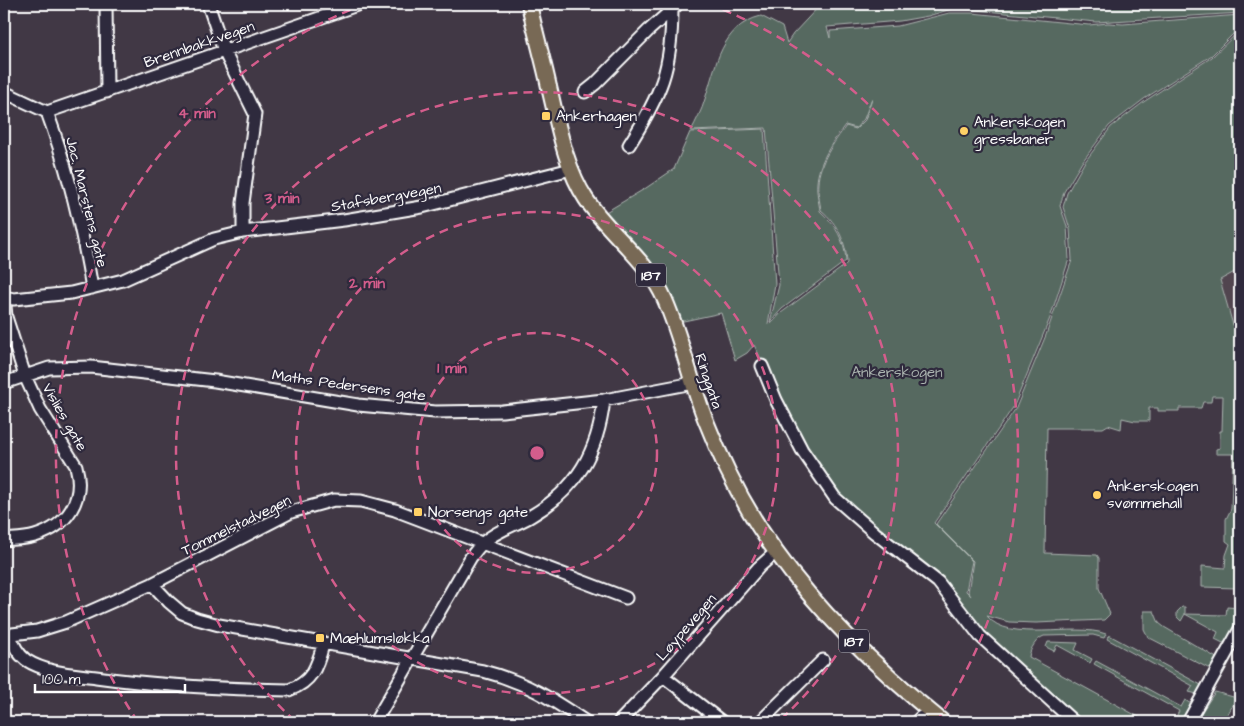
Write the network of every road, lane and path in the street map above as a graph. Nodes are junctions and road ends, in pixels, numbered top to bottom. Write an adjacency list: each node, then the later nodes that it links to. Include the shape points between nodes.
1 (106, 4): 8 (street)
2 (208, 4): 6 (street)
3 (360, 4): 6 (street, Brennbakkvegen)
4 (529, 4): 12 (main road, Ringgata / 187)
5 (675, 6): 9 (street); 11 (street, via 668,67 652,108)
6 (224, 52): 8 (street, Brennbakkvegen); 13 (street, via 255,114 244,203)
7 (4, 92): 10 (street)
8 (106, 92): 10 (street, Brennbakkvegen)
9 (585, 92)
10 (47, 112): 14 (street, Jac. Marstens gate, via 69,180)
11 (629, 145)
12 (571, 169): 13 (street, Stafsbergvegen, via 422,207); 19 (main road, Ringgata / 187, via 587,200 658,285)
13 (244, 232): 14 (street, Stafsbergvegen, via 214,239 123,280)
14 (92, 288): 15 (street, Stafsbergvegen, via 53,296 14,299)
15 (4, 296): 17 (street, Vislies gate, via 6,318)
16 (762, 366): 38 (street, via 802,450 835,498 938,582 980,636)
17 (25, 376): 18 (street, Maths Pedersens gate); 20 (street, Maths Pedersens gate, via 50,368 91,367 215,381 358,405 435,412 502,411); 21 (street, Vislies gate, via 40,409 76,466 78,497 64,519 51,528 35,536)
18 (4, 383)
19 (693, 383): 20 (street, Maths Pedersens gate); 23 (main road, Ringgata / 187, via 705,420 731,478)
20 (604, 400): 22 (street, via 597,439 572,482 531,516)
21 (4, 540)
22 (484, 542): 24 (street, Tommelstadvegen, via 395,510 361,501 334,500 291,512); 25 (street, Tommelstadvegen); 29 (street, via 471,557)
23 (776, 552): 31 (street, Løypevegen, via 768,557); 37 (main road, Ringgata / 187, via 824,611 890,676)
24 (152, 584): 27 (street, Tommelstadvegen, via 66,622 37,631); 28 (street, via 182,613 197,619)
25 (626, 598)
26 (1240, 629): 39 (street)
27 (7, 635): 28 (street, via 27,660 43,668 128,682 217,689 289,690 300,686 314,671)
28 (324, 645): 29 (street)
29 (413, 659): 32 (street); 33 (street, via 483,671 511,680 548,696)
30 (823, 660): 36 (street)
31 (663, 676): 34 (street, Løypevegen); 35 (street)
32 (375, 722)
33 (586, 722)
34 (619, 722)
35 (722, 722)
36 (760, 722)
37 (943, 722)
38 (1074, 722)
39 (1188, 722)

